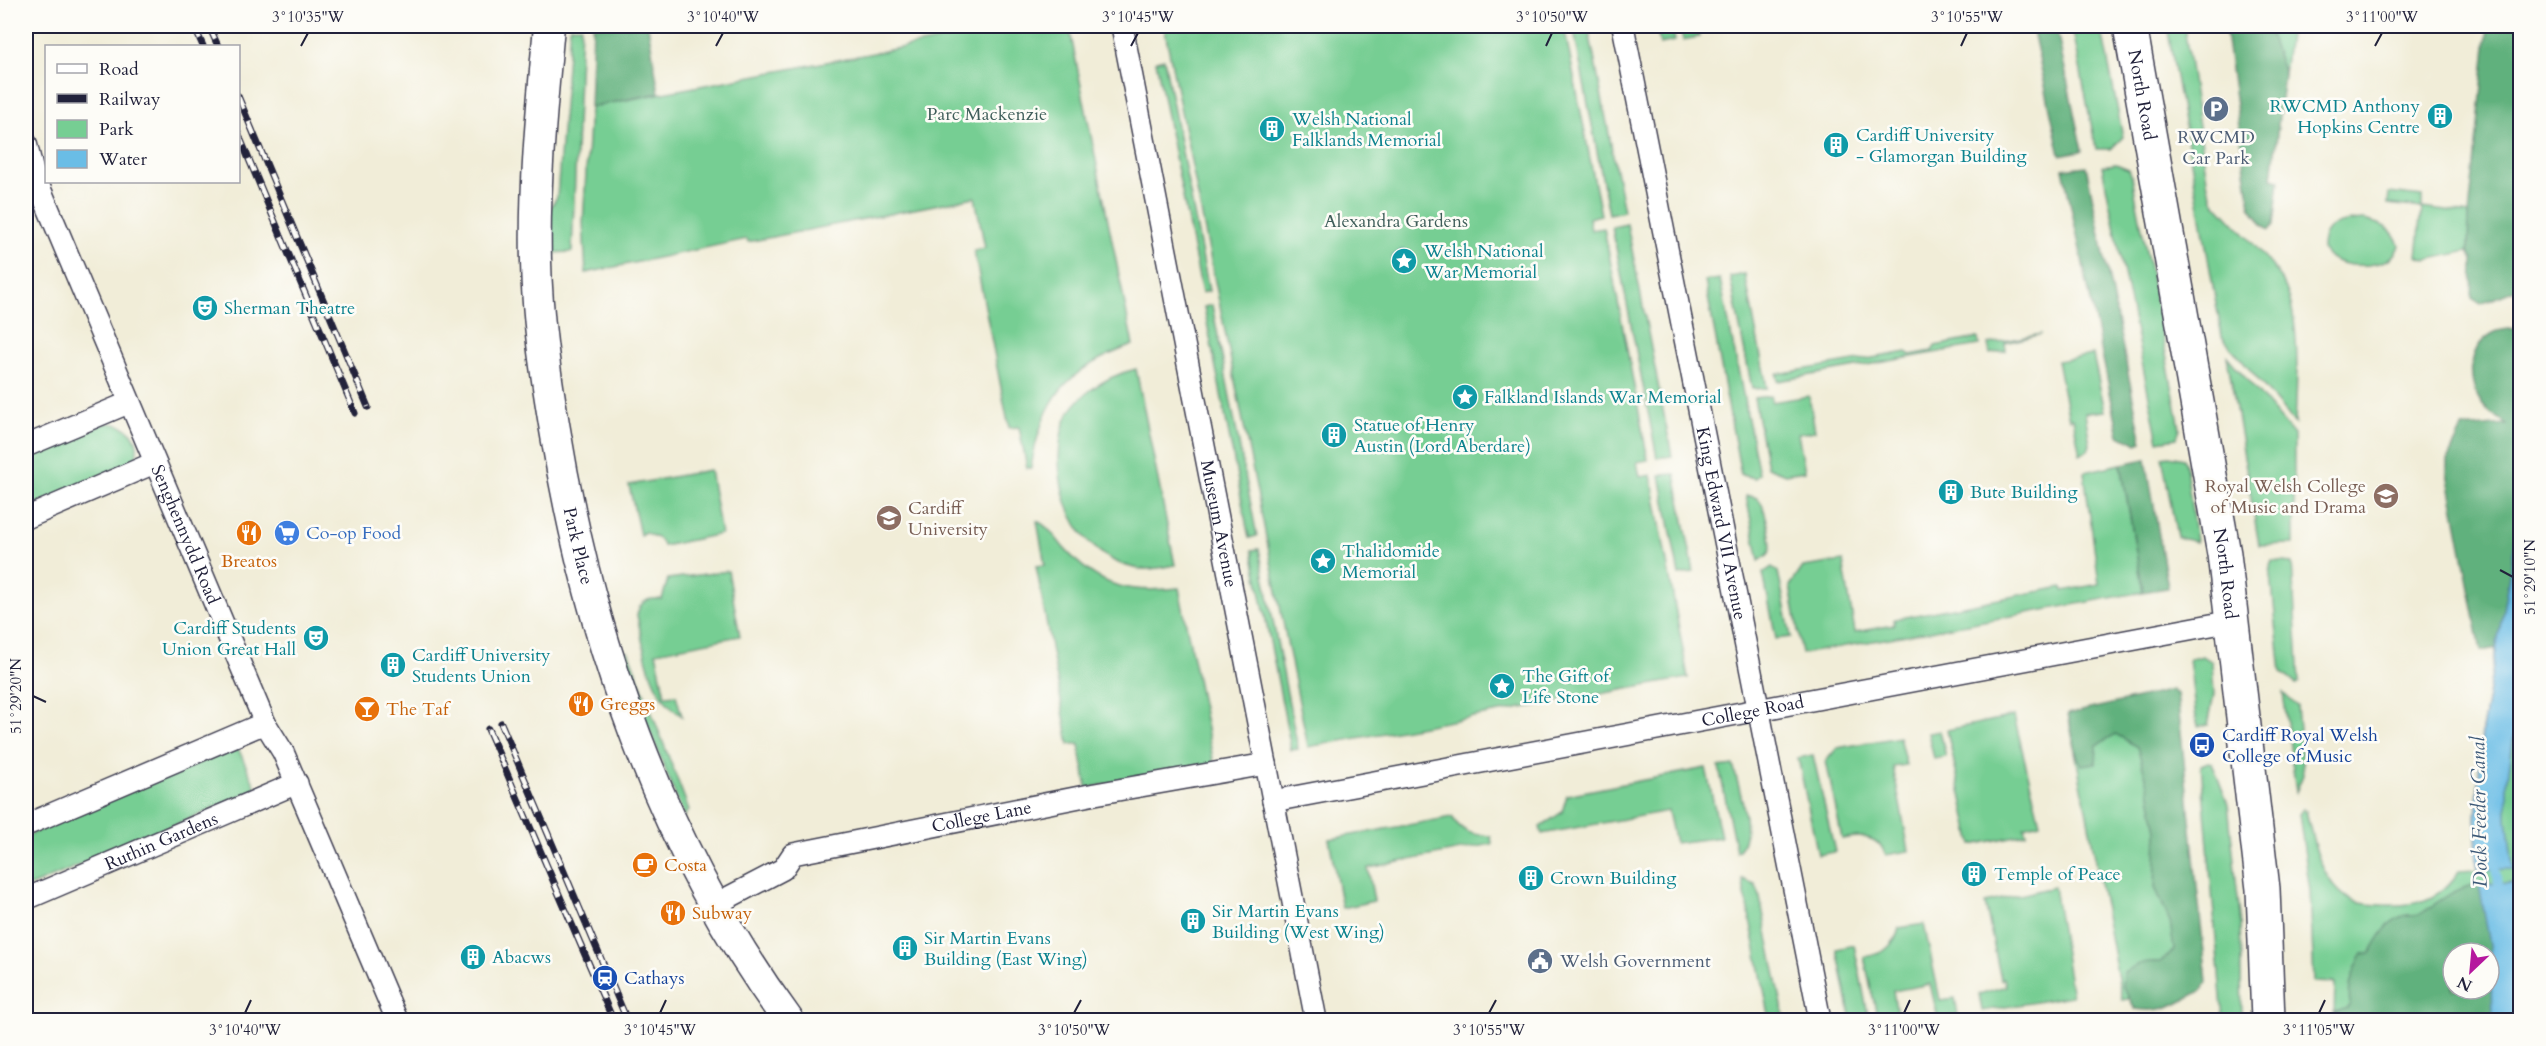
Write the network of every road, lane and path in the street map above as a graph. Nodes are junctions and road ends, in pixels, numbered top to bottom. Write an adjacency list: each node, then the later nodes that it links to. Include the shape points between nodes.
1 (549, 26): 18 (street, Park Place, via 537,181 536,262 542,340 560,461 587,576 632,726 666,812)
2 (1122, 26): 13 (street, Museum Avenue)
3 (1623, 26): 11 (street, King Edward VII Avenue)
4 (2130, 26): 10 (main road, North Road, via 2207,451)
5 (26, 143): 6 (street, Senghennydd Road, via 33,172)
6 (128, 403): 7 (street); 8 (street, Senghennydd Road)
7 (26, 446)
8 (154, 463): 9 (street); 12 (street, Senghennydd Road)
9 (26, 518)
10 (2232, 621): 11 (street, College Road); 23 (main road, North Road, via 2265,907)
11 (1759, 710): 15 (street, College Road); 22 (street, King Edward VII Avenue)
12 (265, 723): 14 (street, Senghennydd Road); 16 (street)
13 (1266, 764): 15 (street, Museum Avenue); 18 (street, College Lane, via 793,854 783,868)
14 (297, 783): 17 (street, Ruthin Gardens); 19 (street, Senghennydd Road)
15 (1273, 801): 21 (street, Museum Avenue)
16 (26, 825)
17 (26, 899)
18 (714, 905): 20 (street, Park Place)
19 (397, 1020)
20 (788, 1020)
21 (1316, 1020)
22 (1820, 1020)
23 (2268, 1020)

